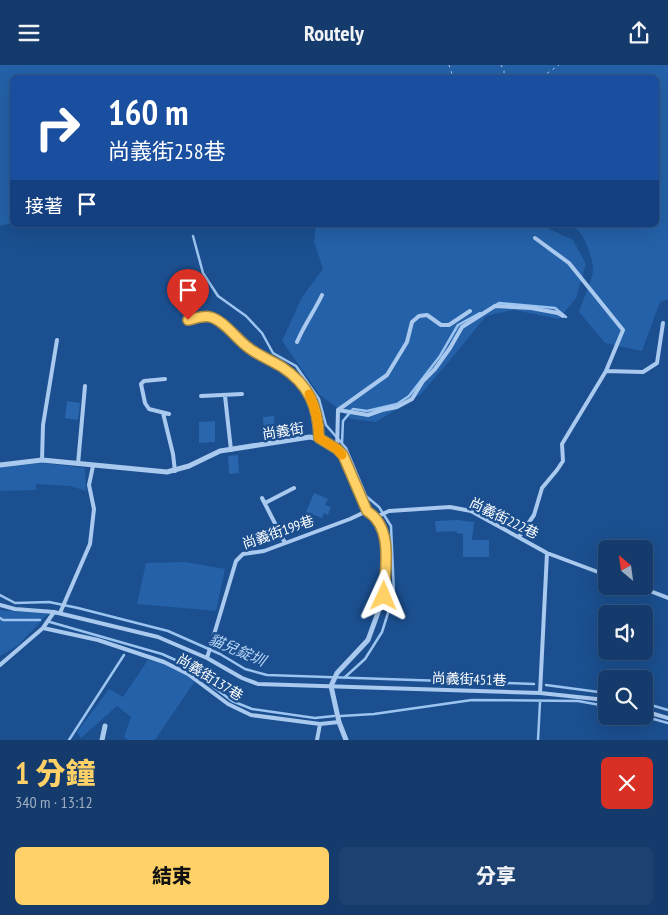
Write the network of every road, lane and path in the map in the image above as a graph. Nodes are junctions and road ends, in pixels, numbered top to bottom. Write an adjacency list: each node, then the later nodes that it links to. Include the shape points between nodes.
1 (559, 65): 2 (path)
2 (545, 75)
3 (535, 238): 11 (lane, via 569,263 623,330)
4 (322, 295): 10 (lane)
5 (470, 311): 17 (lane, via 449,325 441,325 427,315 419,316 412,322 407,341 387,375)
6 (563, 316): 17 (lane, via 531,308 495,307 462,327 412,399 368,415)
7 (188, 320): 20 (lane, via 210,317 248,348 297,378 315,406)
8 (663, 323): 11 (lane, via 657,363 643,372)
9 (57, 340): 23 (lane, via 42,425)
10 (297, 342)
11 (606, 371): 31 (lane, via 562,444 563,461 542,489 534,515)
12 (165, 379): 18 (lane, via 141,384 149,409)
13 (85, 386): 24 (lane)
14 (242, 394): 16 (lane)
15 (201, 396): 16 (lane)
16 (225, 396): 22 (lane)
17 (338, 410): 21 (lane)
18 (163, 413): 19 (lane); 27 (lane)
19 (169, 414)
20 (319, 438): 21 (street, 尚義街); 22 (street, 尚義街)
21 (337, 446): 29 (street, 尚義街)
22 (231, 450): 27 (street, 尚義街, via 220,451)
23 (42, 460): 24 (street, 尚義街); 25 (street, 尚義街)
24 (78, 464): 26 (street, 尚義街)
25 (0, 465)
26 (93, 466): 27 (street, 尚義街); 39 (lane, via 89,485 94,509 90,544)
27 (175, 471)
28 (294, 488): 32 (lane, via 264,501)
29 (367, 511): 30 (street); 32 (lane, 尚義街199巷)
30 (376, 517): 31 (lane, 尚義街222巷, via 388,512 450,507 471,511); 43 (street, via 385,541 384,596 368,641 336,673)
31 (519, 537): 33 (lane, 尚義街222巷)
32 (285, 543): 41 (lane, 尚義街199巷, via 243,554 236,561)
33 (548, 553): 34 (lane, 尚義街222巷); 44 (lane)
34 (598, 572)
35 (653, 592): 36 (lane)
36 (668, 598)
37 (0, 605): 38 (lane)
38 (54, 612): 39 (lane, 尚義街137巷); 40 (lane)
39 (60, 613): 41 (lane, 尚義街137巷, via 158,637)
40 (43, 628): 42 (lane); 49 (lane, 尚義街137巷, via 98,640 164,662 188,674 228,704 251,715)
41 (207, 658): 43 (lane, 尚義街137巷, via 258,684)
42 (0, 665)
43 (331, 686): 44 (lane, 尚義街451巷); 48 (street)
44 (540, 693): 45 (lane, 尚義街451巷)
45 (598, 699)
46 (653, 714): 47 (lane)
47 (668, 718)
48 (339, 722): 49 (lane, 尚義街137巷); 53 (street)
49 (320, 724): 52 (lane)
50 (105, 726): 51 (street)
51 (102, 740)
52 (317, 740)
53 (346, 740)

